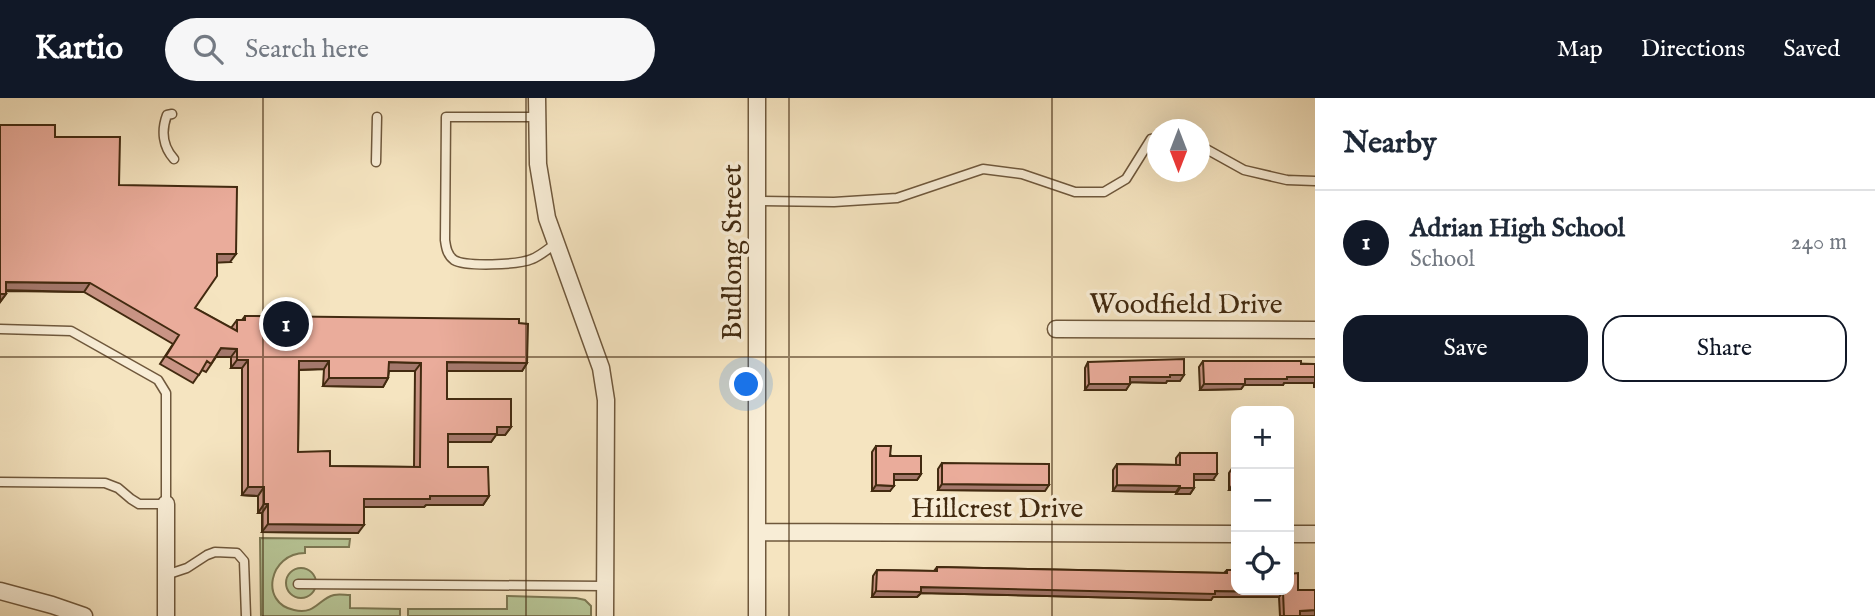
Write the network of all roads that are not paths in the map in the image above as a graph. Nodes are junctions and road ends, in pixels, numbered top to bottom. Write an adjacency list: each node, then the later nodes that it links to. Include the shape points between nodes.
1 (537, 98): 5 (street)
2 (757, 98): 11 (street, Budlong Street)
3 (172, 114): 8 (lane, via 165,120 164,145)
4 (377, 117): 9 (lane)
5 (537, 117): 12 (street, via 541,188); 12 (lane, via 446,117 444,240 455,261 473,264 514,264)
6 (1147, 145): 11 (lane, via 1126,179 1104,192 1075,192 1022,174 983,169 897,198)
7 (1210, 151): 10 (lane, via 1244,170)
8 (174, 159)
9 (376, 162)
10 (1315, 181)
11 (756, 201): 18 (street, Budlong Street)
12 (555, 244): 24 (street, via 601,368 606,400)
13 (1056, 328): 15 (street, Woodfield Drive)
14 (0, 329): 17 (lane, via 71,331 158,380 166,393)
15 (1315, 330)
16 (0, 482): 17 (lane, via 105,483 139,504)
17 (166, 504): 22 (street)
18 (758, 532): 19 (street, Hillcrest Drive); 30 (street, Budlong Street)
19 (1231, 534)
20 (1294, 534): 21 (street)
21 (1315, 534)
22 (166, 575): 27 (street); 28 (lane, via 215,552 237,553 244,561)
23 (298, 584): 24 (lane)
24 (604, 586): 29 (street)
25 (0, 591): 26 (street)
26 (84, 616)
27 (166, 616)
28 (246, 616)
29 (605, 616)
30 (757, 616)

